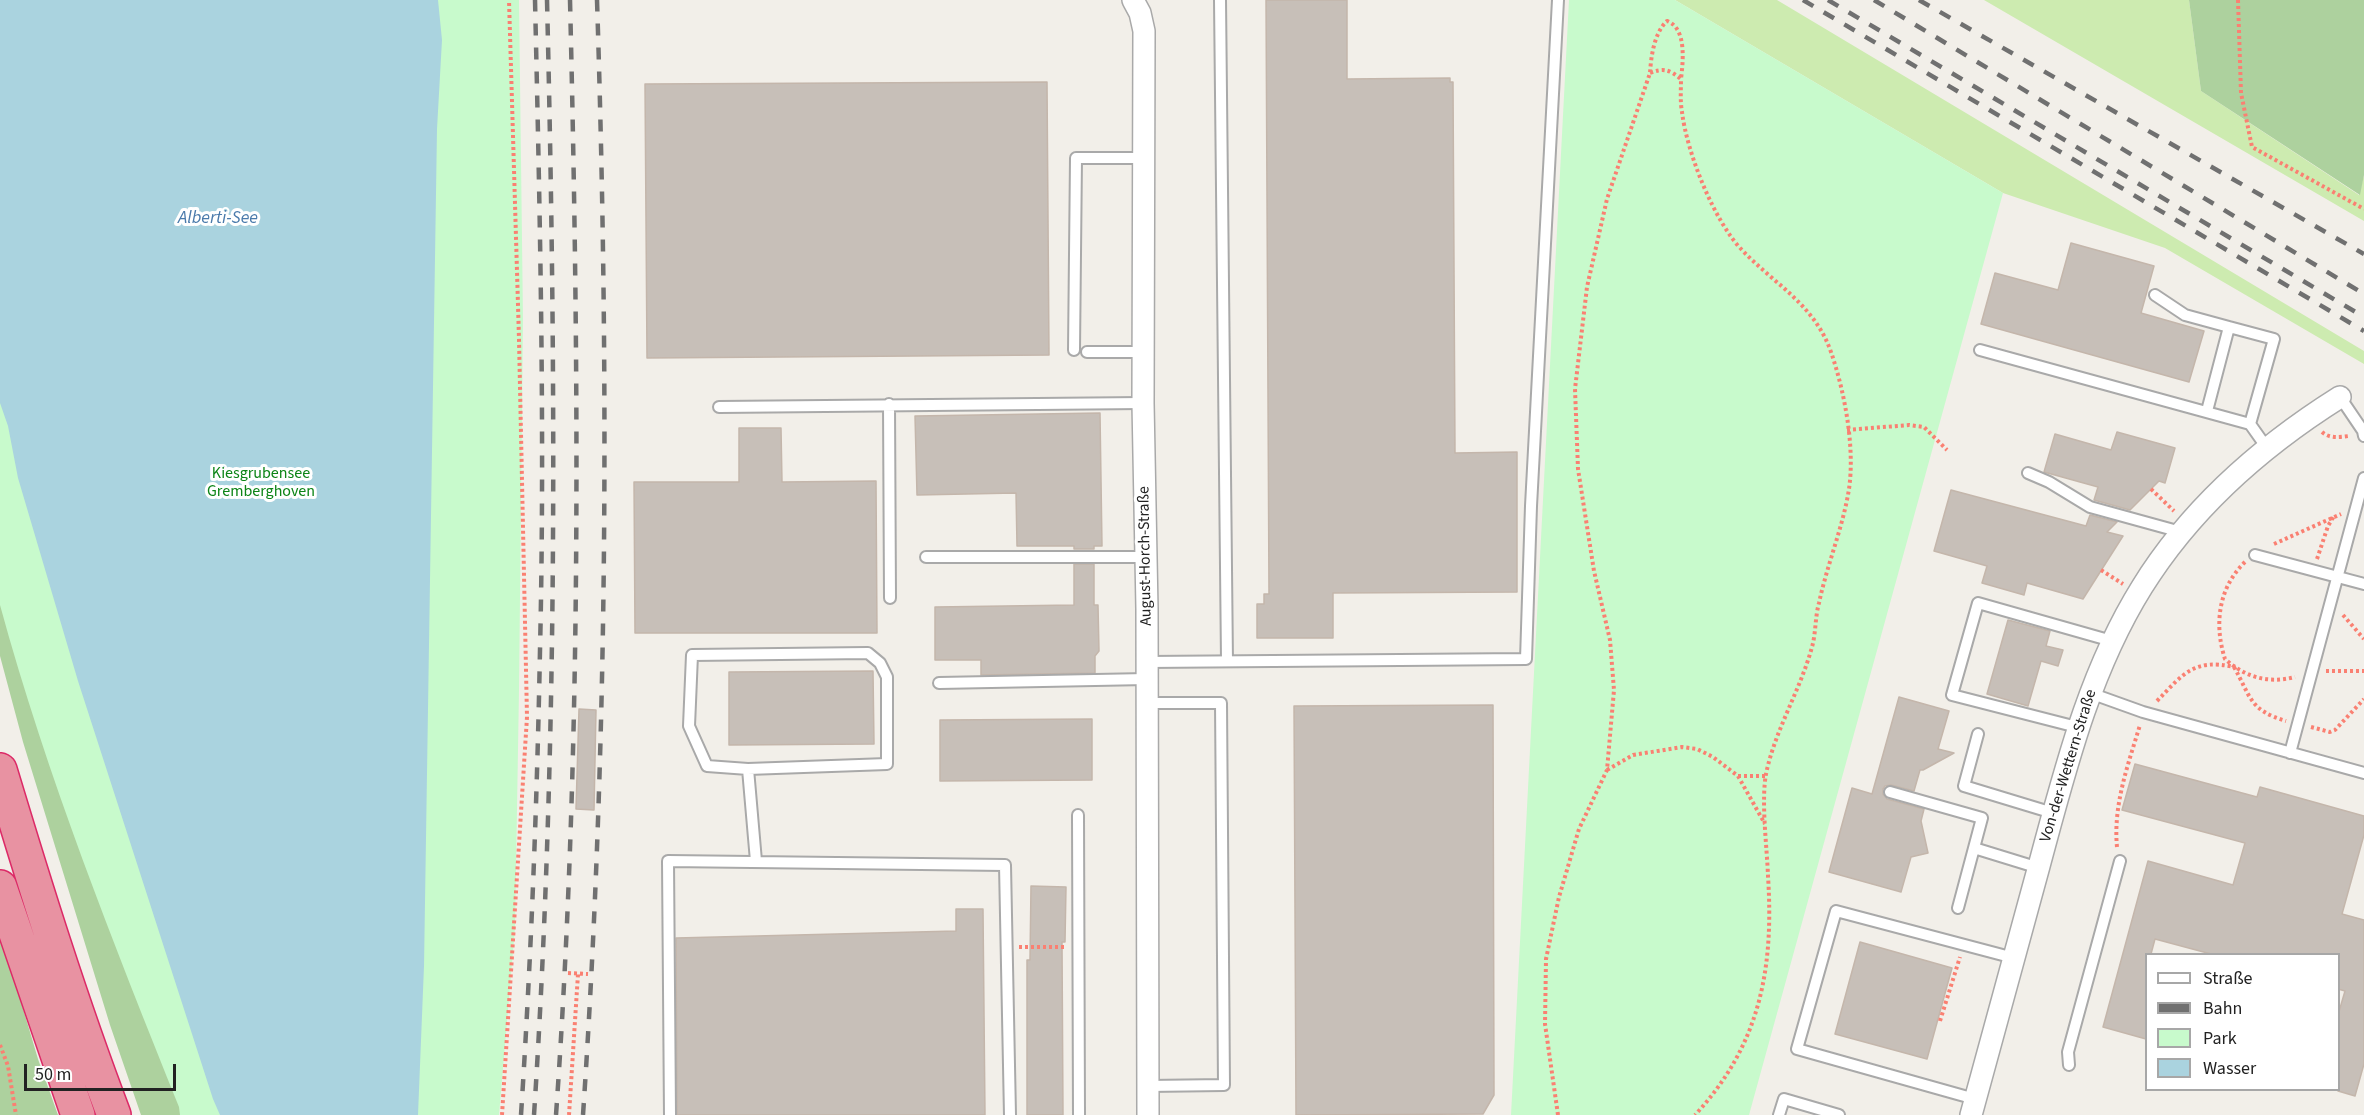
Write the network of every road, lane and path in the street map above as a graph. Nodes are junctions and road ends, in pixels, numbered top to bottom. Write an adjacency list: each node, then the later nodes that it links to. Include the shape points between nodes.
1 (508, 0): 84 (path, via 527,717)
2 (1134, 0): 8 (street, August-Horch-Straße, via 1144,31)
3 (1220, 0): 39 (lane)
4 (1558, 0): 39 (lane, via 1526,659)
5 (2238, 0): 9 (path, via 2241,93 2252,147)
6 (1650, 74): 7 (path, via 1661,69); 7 (path, via 1652,55 1667,21 1677,29 1681,40); 55 (path, via 1607,199 1587,287 1575,389 1578,469 1594,571 1610,640 1614,690)
7 (1681, 79): 23 (path, via 1682,113 1691,149 1719,218 1729,237 1794,297 1819,327 1840,385)
8 (1144, 158): 12 (lane, via 1076,158); 15 (street, August-Horch-Straße)
9 (2364, 209)
10 (2156, 295): 11 (lane, via 2185,315)
11 (2229, 327): 20 (lane); 22 (lane, via 2274,339)
12 (1074, 350)
13 (1980, 350): 20 (lane)
14 (1086, 352): 15 (lane)
15 (1143, 352): 17 (street, August-Horch-Straße)
16 (2340, 398): 21 (street, Von-der-Wettern-Straße); 24 (lane)
17 (1143, 403): 18 (lane); 34 (street, August-Horch-Straße)
18 (889, 404): 19 (lane); 37 (lane)
19 (718, 407)
20 (2207, 411): 22 (lane)
21 (2306, 419): 24 (path, via 2325,435); 25 (street, Von-der-Wettern-Straße)
22 (2250, 424): 25 (lane)
23 (1847, 430): 26 (path, via 1924,427); 58 (path, via 1851,457 1849,489 1818,606 1813,647)
24 (2364, 434)
25 (2267, 448): 31 (street, Von-der-Wettern-Straße)
26 (1947, 450)
27 (2028, 473): 31 (lane, via 2090,507)
28 (2364, 478): 30 (lane)
29 (2151, 489): 31 (path)
30 (2357, 507): 32 (path); 35 (lane)
31 (2185, 528): 38 (street, Von-der-Wettern-Straße, via 2142,587)
32 (2255, 555): 35 (lane); 40 (path, via 2229,581 2221,603 2220,646 2225,659)
33 (927, 557): 34 (lane)
34 (1146, 557): 42 (street, August-Horch-Straße)
35 (2338, 578): 36 (lane); 43 (lane)
36 (2364, 584)
37 (890, 598)
38 (2112, 641): 45 (street, Von-der-Wettern-Straße); 50 (lane, via 1978,603 1952,695)
39 (1227, 661): 42 (lane)
40 (2234, 667): 43 (path, via 2245,674 2276,680); 48 (path, via 2216,663 2195,668); 49 (path, via 2261,711)
41 (2364, 670): 43 (path)
42 (1147, 671): 44 (lane); 47 (street, August-Horch-Straße)
43 (2312, 673): 49 (lane)
44 (939, 682)
45 (2090, 693): 48 (lane); 50 (street, Von-der-Wettern-Straße)
46 (2364, 699): 49 (path, via 2335,730)
47 (1147, 703): 79 (street, August-Horch-Straße); 79 (lane, via 1221,703 1224,1073 1224,1085)
48 (2144, 712): 52 (lane); 65 (path, via 2116,807)
49 (2298, 724): 52 (lane)
50 (2078, 727): 60 (street, Von-der-Wettern-Straße)
51 (1978, 734): 60 (lane, via 1964,786)
52 (2290, 753): 56 (lane)
53 (748, 769): 53 (lane, via 887,765 887,677 880,663 868,653 692,655 689,726 707,766); 64 (lane)
54 (0, 770): 83 (highway, via 35,888)
55 (1607, 770): 57 (path, via 1633,755 1683,747 1713,757); 90 (path, via 1579,829 1546,959 1545,1024)
56 (2364, 772)
57 (1738, 776): 58 (path); 62 (path)
58 (1766, 776): 62 (path)
59 (1890, 792): 63 (lane, via 1982,818)
60 (2053, 813): 66 (street, Von-der-Wettern-Straße)
61 (1078, 814): 70 (lane)
62 (1766, 825): 91 (path, via 1770,902 1768,964 1762,991 1754,1023 1738,1056 1717,1091)
63 (1974, 848): 66 (lane); 68 (lane)
64 (756, 861): 71 (lane, via 1005,864); 86 (lane, via 668,861)
65 (2120, 861): 78 (lane, via 2068,1052)
66 (2039, 868): 72 (street, Von-der-Wettern-Straße)
67 (0, 887): 82 (highway)
68 (1958, 908)
69 (1964, 945): 72 (lane); 76 (path); 80 (lane, via 1836,910 1797,1049)
70 (1078, 946): 71 (path); 88 (lane)
71 (1007, 947): 87 (lane)
72 (2014, 958): 80 (street, Von-der-Wettern-Straße)
73 (568, 974): 75 (path)
74 (588, 974): 75 (path)
75 (578, 976): 85 (path)
76 (1940, 1021)
77 (0, 1045): 81 (path, via 8,1066)
78 (2069, 1065)
79 (1148, 1086): 89 (street, August-Horch-Straße)
80 (1973, 1107)
81 (16, 1115)
82 (78, 1115)
83 (114, 1115)
84 (502, 1115)
85 (569, 1115)
86 (670, 1115)
87 (1010, 1115)
88 (1079, 1115)
89 (1148, 1115)
90 (1558, 1115)
91 (1695, 1115)
92 (1779, 1115): 93 (lane, via 1784,1099)
93 (1839, 1115)

